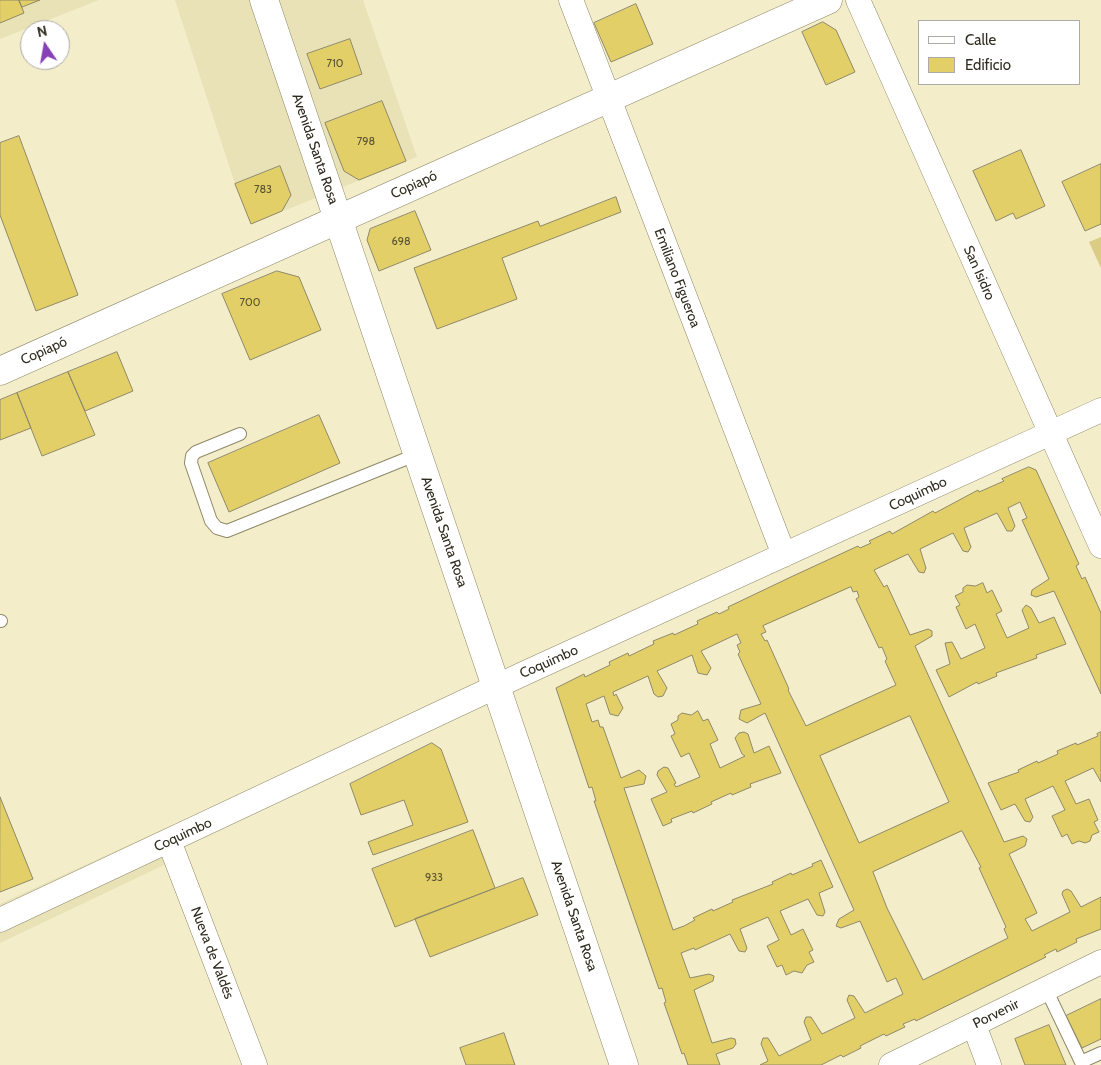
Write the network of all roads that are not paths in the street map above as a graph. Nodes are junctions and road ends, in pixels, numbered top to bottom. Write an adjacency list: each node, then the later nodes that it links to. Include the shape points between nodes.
1 (264, 0): 6 (main road, Avenida Santa Rosa)
2 (571, 0): 5 (street, Emiliano Figueroa)
3 (828, 0): 5 (main road, Copiapó)
4 (858, 0): 9 (street, San Isidro)
5 (608, 99): 6 (main road, Copiapó); 13 (street, Emiliano Figueroa)
6 (339, 219): 7 (main road, Copiapó); 11 (main road, Avenida Santa Rosa)
7 (0, 370)
8 (1101, 410): 9 (street, Coquimbo)
9 (1050, 433): 12 (street, San Isidro); 13 (street, Coquimbo)
10 (240, 434): 11 (lane, via 196,452 191,463 211,521 216,528 227,531)
11 (418, 454): 14 (main road, Avenida Santa Rosa)
12 (1101, 546)
13 (784, 555): 14 (street, Coquimbo)
14 (496, 687): 15 (street, Coquimbo); 23 (main road, Avenida Santa Rosa)
15 (168, 841): 16 (street, Coquimbo); 22 (street, Nueva de Valdés)
16 (0, 920)
17 (1101, 962): 18 (street, Porvenir)
18 (1046, 989): 19 (street, Porvenir); 21 (lane, via 1081,1062)
19 (974, 1025): 24 (street, Porvenir); 25 (street)
20 (1101, 1053): 21 (lane)
21 (1089, 1062)
22 (255, 1065)
23 (624, 1065)
24 (891, 1065)
25 (989, 1065)

